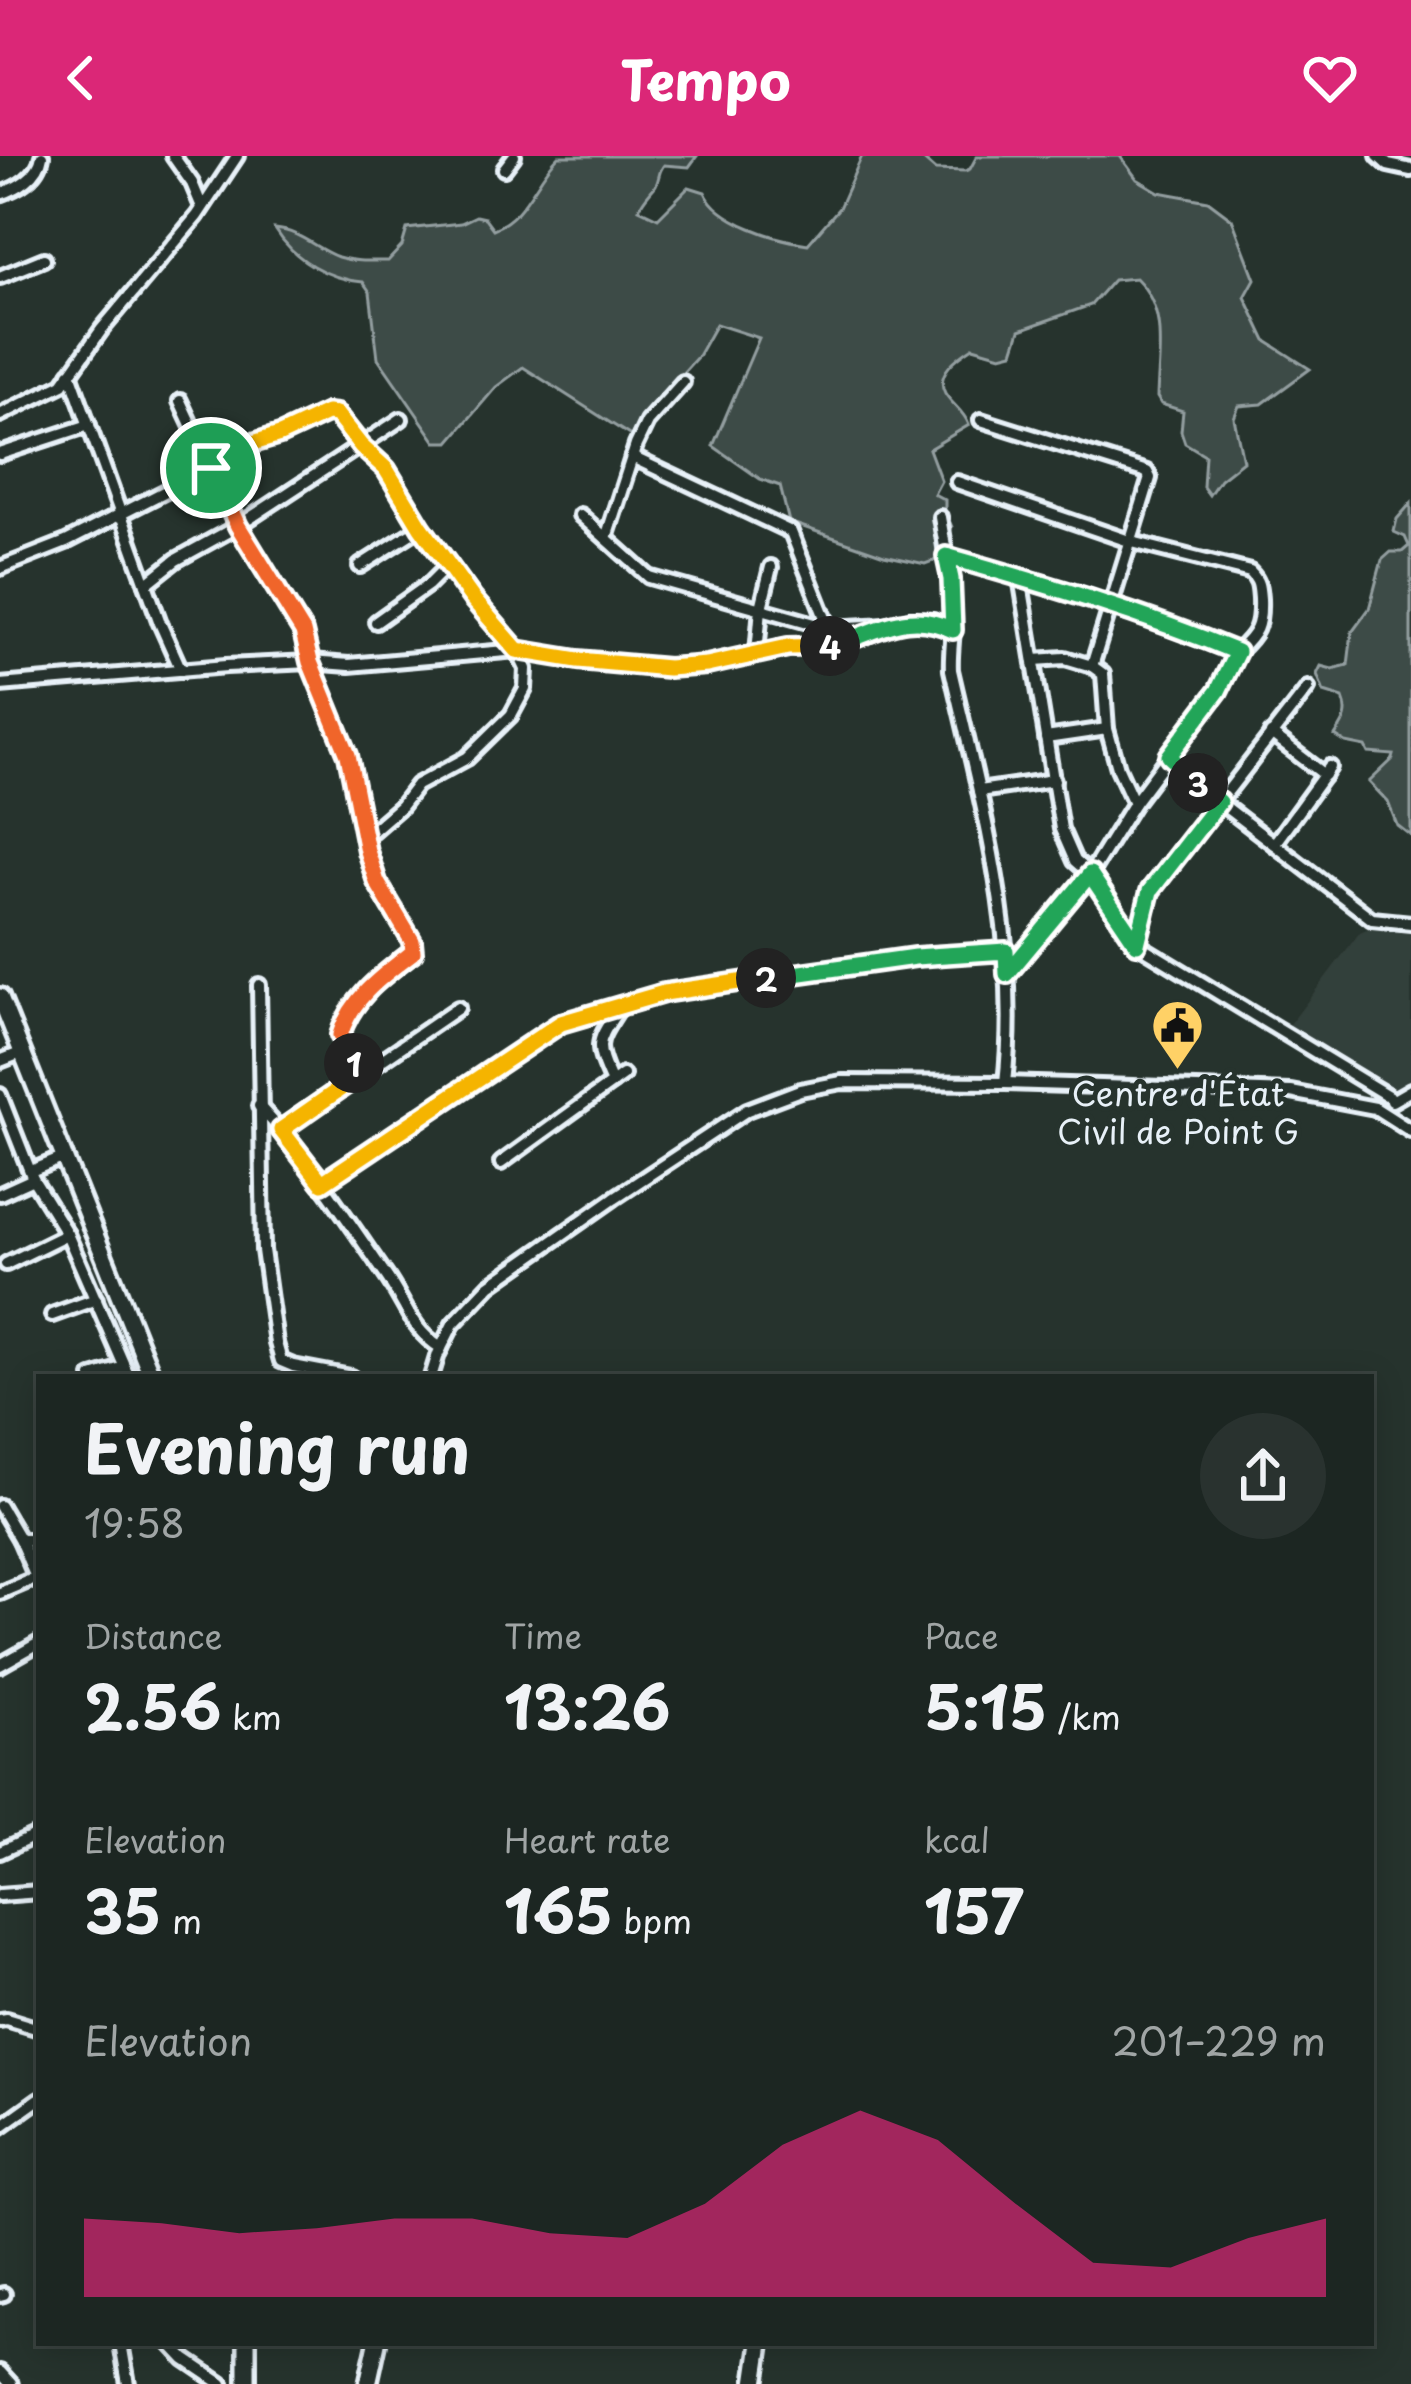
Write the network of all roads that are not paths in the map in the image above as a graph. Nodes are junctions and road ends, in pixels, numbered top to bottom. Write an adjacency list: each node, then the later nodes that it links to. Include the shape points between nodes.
1 (43, 156): 8 (street, via 34,174)
2 (173, 156): 9 (street)
3 (237, 156): 9 (street)
4 (514, 156): 6 (street)
5 (1378, 156): 7 (street)
6 (505, 169)
7 (1411, 170)
8 (0, 194)
9 (202, 207): 12 (street)
10 (44, 259): 11 (street)
11 (0, 278)
12 (70, 373): 15 (street); 18 (street)
13 (683, 382): 21 (street, via 647,422)
14 (180, 400): 22 (street)
15 (0, 414)
16 (401, 419): 19 (street)
17 (981, 420): 30 (street, via 1147,472)
18 (89, 425): 20 (street); 24 (street)
19 (361, 446): 22 (street, via 331,412); 27 (street); 28 (street, via 386,469)
20 (0, 454)
21 (632, 458): 29 (street); 42 (street, via 791,532)
22 (211, 468): 24 (street); 27 (street)
23 (957, 482): 30 (street)
24 (120, 513): 35 (street); 37 (street)
25 (580, 515): 29 (street)
26 (940, 518): 31 (street)
27 (238, 526): 37 (street); 48 (street, via 303,632)
28 (421, 527): 32 (street); 33 (street)
29 (606, 538): 39 (street, via 649,577)
30 (1132, 542): 38 (street); 45 (street, via 1256,576 1261,621)
31 (946, 556): 36 (street); 43 (street)
32 (449, 564): 40 (street); 44 (street)
33 (359, 566)
34 (771, 567): 39 (street)
35 (0, 568)
36 (1020, 577): 38 (street); 47 (street)
37 (146, 584): 51 (street)
38 (1112, 606): 45 (street); 49 (street)
39 (761, 608): 42 (street); 46 (street)
40 (376, 622)
41 (888, 625): 42 (street); 43 (street, via 933,620); 46 (street, via 826,647)
42 (829, 628)
43 (953, 630): 59 (street, via 951,670)
44 (517, 650): 46 (street, via 668,668); 48 (street); 62 (street, via 526,689 511,715 466,758 417,785)
45 (1237, 652): 57 (street)
46 (757, 653)
47 (1034, 659): 49 (street); 56 (street)
48 (310, 662): 51 (street); 62 (street, via 348,755)
49 (1092, 667): 54 (street, via 1105,679)
50 (0, 669): 52 (street)
51 (181, 670): 52 (street)
52 (3, 684)
53 (1308, 688): 55 (street)
54 (1108, 729): 56 (street); 61 (street)
55 (1271, 734): 60 (street); 63 (street, via 1327,771)
56 (1046, 738): 58 (street)
57 (1169, 756): 60 (street); 61 (street)
58 (1054, 780): 59 (street); 64 (street, via 1061,830)
59 (979, 791): 67 (street)
60 (1219, 802): 63 (street); 66 (street, via 1150,891)
61 (1134, 803): 64 (street)
62 (364, 838): 75 (street, via 413,952 346,1014 340,1035)
63 (1274, 844): 65 (street, via 1372,919)
64 (1090, 874): 66 (street); 68 (street)
65 (1411, 923)
66 (1137, 944): 79 (street)
67 (1006, 951): 68 (street); 71 (street, via 915,957)
68 (1007, 974): 76 (street)
69 (259, 985): 80 (street)
70 (0, 997): 73 (highway)
71 (621, 1005): 85 (street, via 598,1049 618,1079); 87 (street, via 561,1023)
72 (458, 1008): 75 (street)
73 (23, 1052): 74 (street); 84 (highway)
74 (0, 1061)
75 (360, 1075): 82 (street)
76 (1005, 1083): 81 (street, via 1291,1092); 93 (street, via 842,1082 747,1110 490,1285)
77 (1411, 1090): 79 (street)
78 (0, 1094): 86 (street)
79 (1393, 1099): 81 (street)
80 (259, 1106): 82 (street); 94 (street, via 263,1250 276,1343)
81 (1387, 1115): 83 (street)
82 (281, 1130): 87 (street)
83 (1411, 1132)
84 (65, 1157): 86 (street); 96 (highway)
85 (501, 1163)
86 (32, 1175): 88 (street); 89 (street)
87 (322, 1183): 93 (street, via 422,1336)
88 (0, 1194)
89 (67, 1234): 90 (street); 91 (street)
90 (6, 1264)
91 (96, 1299): 92 (street); 95 (street)
92 (52, 1315)
93 (441, 1348): 97 (street)
94 (292, 1371)
95 (127, 1372)
96 (151, 1374)
97 (432, 1374)
98 (0, 1506): 99 (street)
99 (20, 1540): 100 (street); 101 (street, via 35,1575)
100 (36, 1540)
101 (0, 1593)
102 (36, 1644): 103 (street)
103 (0, 1665)
104 (36, 1835): 105 (street)
105 (0, 1852)
106 (36, 1892): 107 (street)
107 (0, 1895)
108 (0, 2020): 109 (street)
109 (36, 2028)
110 (36, 2101): 111 (street)
111 (0, 2127)
112 (122, 2346): 119 (street)
113 (173, 2346): 120 (street)
114 (247, 2346): 121 (highway)
115 (375, 2346): 122 (highway)
116 (760, 2346): 123 (highway)
117 (0, 2372): 118 (street)
118 (11, 2384)
119 (128, 2384)
120 (222, 2384)
121 (247, 2384)
122 (368, 2384)
123 (754, 2384)

